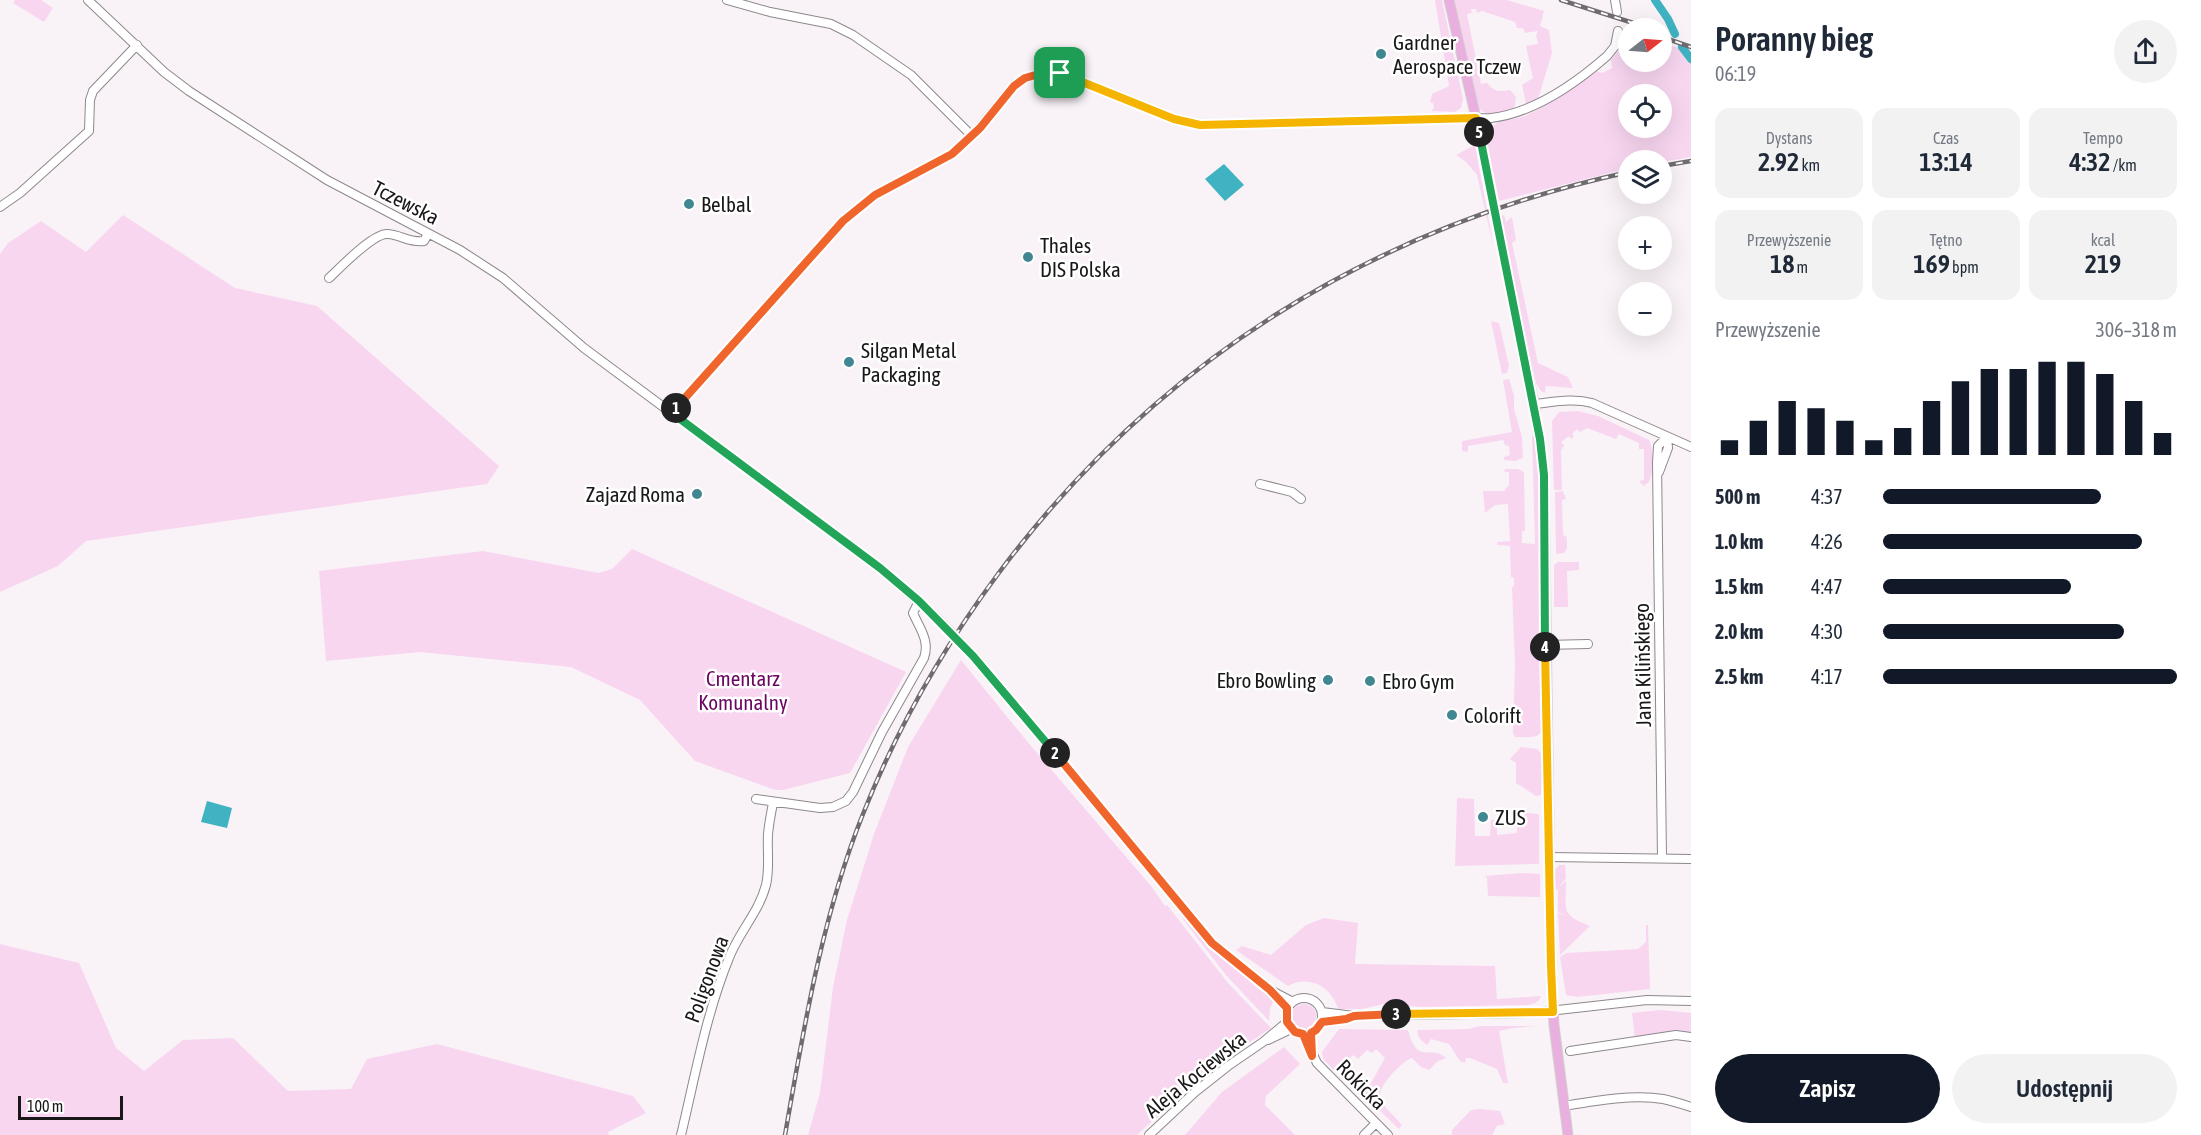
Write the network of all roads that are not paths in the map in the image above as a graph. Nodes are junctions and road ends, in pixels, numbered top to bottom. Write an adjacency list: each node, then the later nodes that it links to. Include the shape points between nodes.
1 (88, 0): 7 (street, Tczewska)
2 (727, 0): 9 (street, via 831,24 853,35 911,75)
3 (1449, 0): 8 (main road)
4 (1615, 0): 5 (street)
5 (1617, 12)
6 (1618, 31): 8 (street, via 1615,46 1607,56 1542,103 1508,116)
7 (137, 45): 10 (street, via 93,91 89,131); 11 (street, Tczewska, via 179,83 228,116 327,180)
8 (1476, 118): 9 (street, via 1200,125 1174,119 1060,73 1046,72 1014,86); 13 (main road)
9 (972, 136): 14 (street, via 939,162 875,195 843,221)
10 (0, 207)
11 (428, 234): 12 (street, via 424,241 414,242 389,234 378,236); 14 (street, Tczewska, via 503,278 584,348)
12 (329, 278)
13 (1534, 404): 15 (street, via 1581,400); 21 (main road, via 1544,475)
14 (672, 413): 19 (street, Tczewska)
15 (1667, 436): 16 (street); 25 (street, Jana Kilińskiego, via 1668,448 1659,472)
16 (1691, 447)
17 (1260, 484): 18 (street, via 1292,492)
18 (1301, 499)
19 (919, 601): 23 (street, via 914,613 926,638 927,650 853,792 833,807); 28 (street, bridge, via 973,656 1212,943)
20 (1588, 644): 21 (street)
21 (1545, 645): 24 (main road)
22 (756, 799): 23 (street)
23 (773, 803): 40 (street, Poligonowa, via 765,885 724,972)
24 (1549, 857): 25 (street); 30 (main road)
25 (1662, 858): 26 (street)
26 (1691, 859)
27 (1691, 1001): 30 (street, via 1647,1000)
28 (1290, 1005): 29 (street, via 1310,999); 33 (street)
29 (1322, 1012): 31 (street); 32 (street)
30 (1553, 1012): 31 (street); 37 (main road)
31 (1354, 1016): 32 (street)
32 (1322, 1022): 34 (street)
33 (1289, 1026): 34 (street); 41 (street, Aleja Kociewska, via 1228,1066)
34 (1307, 1034): 39 (street, Rokicka, via 1312,1056)
35 (1691, 1037): 36 (street, via 1676,1035)
36 (1570, 1051)
37 (1564, 1106): 38 (street, via 1606,1100 1663,1099); 44 (main road)
38 (1691, 1107)
39 (1376, 1123): 42 (street); 43 (street, Rokicka)
40 (681, 1135)
41 (1149, 1135)
42 (1364, 1135)
43 (1388, 1135)
44 (1568, 1135)

